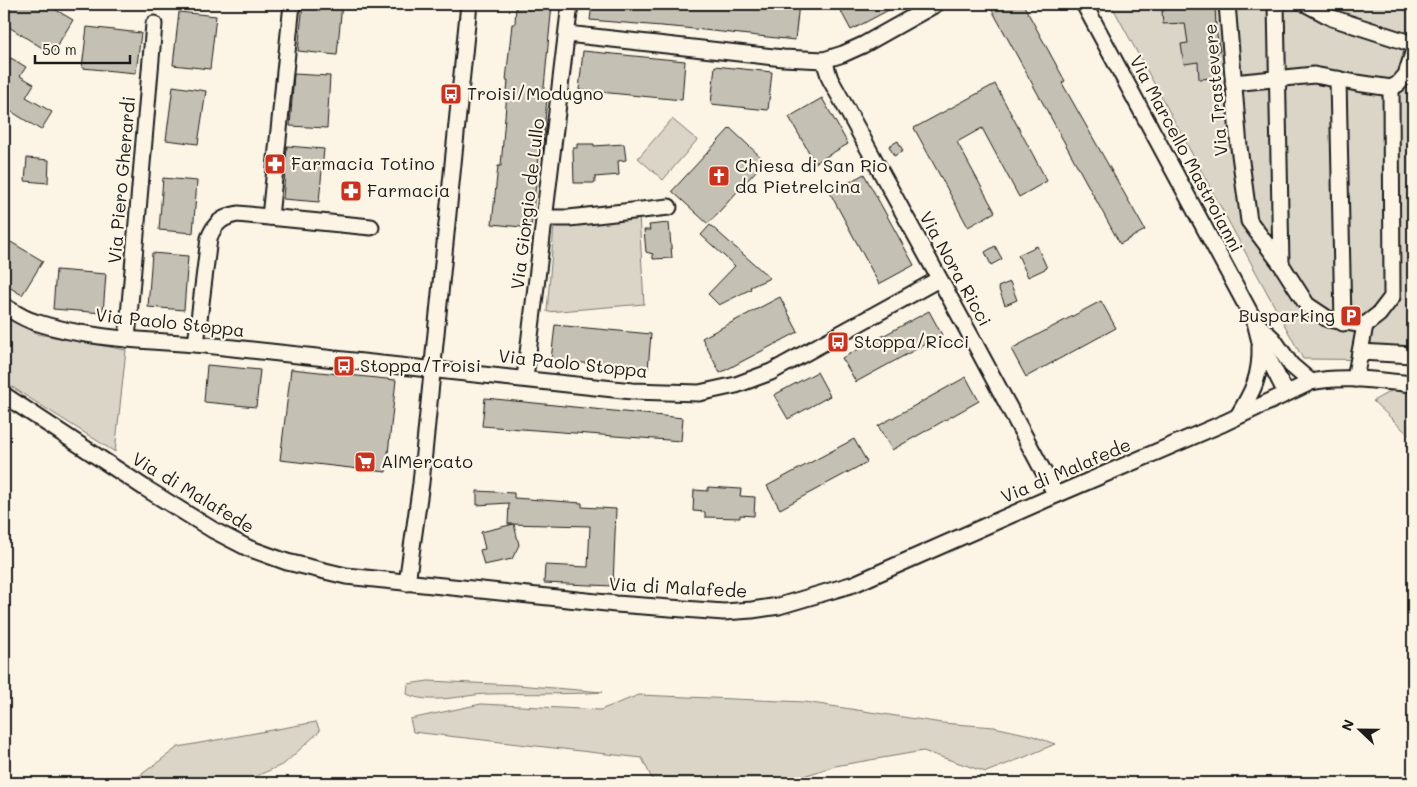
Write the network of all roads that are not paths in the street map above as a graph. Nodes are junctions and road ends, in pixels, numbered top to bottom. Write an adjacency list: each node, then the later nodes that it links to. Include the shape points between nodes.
1 (292, 4): 19 (street)
2 (469, 4): 33 (street)
3 (570, 4): 10 (street, Via Giorgio de Lullo)
4 (936, 4): 13 (street, via 863,45)
5 (1084, 4): 25 (street, Via Marcello Mastroianni)
6 (1227, 4): 16 (street, Via Trastevere)
7 (1276, 4): 14 (street)
8 (1306, 4): 11 (street, via 1332,18)
9 (154, 24): 28 (street, Via Piero Gherardi)
10 (567, 34): 13 (street); 20 (street, Via Giorgio de Lullo)
11 (1413, 44)
12 (1413, 53): 17 (street, via 1406,76)
13 (824, 60): 23 (street, Via Nora Ricci, via 830,79)
14 (1278, 78): 15 (street, via 1314,75); 16 (street); 22 (street)
15 (1338, 79): 17 (street); 26 (street)
16 (1233, 82): 22 (street, Via Trastevere, via 1249,221)
17 (1391, 88): 27 (street, via 1392,297)
18 (669, 207): 20 (street)
19 (270, 217): 21 (street); 30 (street, via 227,216 213,228 209,238)
20 (545, 218): 34 (street, Via Giorgio de Lullo)
21 (371, 227)
22 (1281, 264): 26 (street, Via Trastevere, via 1307,305 1328,319)
23 (938, 279): 34 (street, Via Paolo Stoppa, via 771,372 736,385 699,393 632,390); 41 (street, Via Nora Ricci)
24 (4, 306): 28 (street, Via Paolo Stoppa, via 33,321 68,331)
25 (1255, 322): 29 (street); 36 (street, via 1273,339 1291,365)
26 (1343, 323): 27 (street)
27 (1365, 325): 31 (street)
28 (127, 339): 30 (street, Via Paolo Stoppa)
29 (1260, 342): 38 (street); 40 (street, via 1261,364 1256,381)
30 (196, 344): 33 (street, Via Paolo Stoppa)
31 (1360, 352): 32 (street); 35 (street)
32 (1413, 355)
33 (433, 369): 34 (street, Via Paolo Stoppa); 42 (street, via 422,483)
34 (525, 378)
35 (1355, 379): 36 (street, Via di Malafede); 37 (street, Via di Malafede)
36 (1310, 382): 38 (street, Via di Malafede)
37 (1413, 384)
38 (1286, 394): 40 (street, Via di Malafede)
39 (4, 395): 42 (street, Via di Malafede, via 213,530 248,548 316,570)
40 (1238, 416): 41 (street, Via di Malafede)
41 (1056, 495): 42 (street, Via di Malafede, via 854,584 798,601 752,610 670,609)
42 (407, 583)

